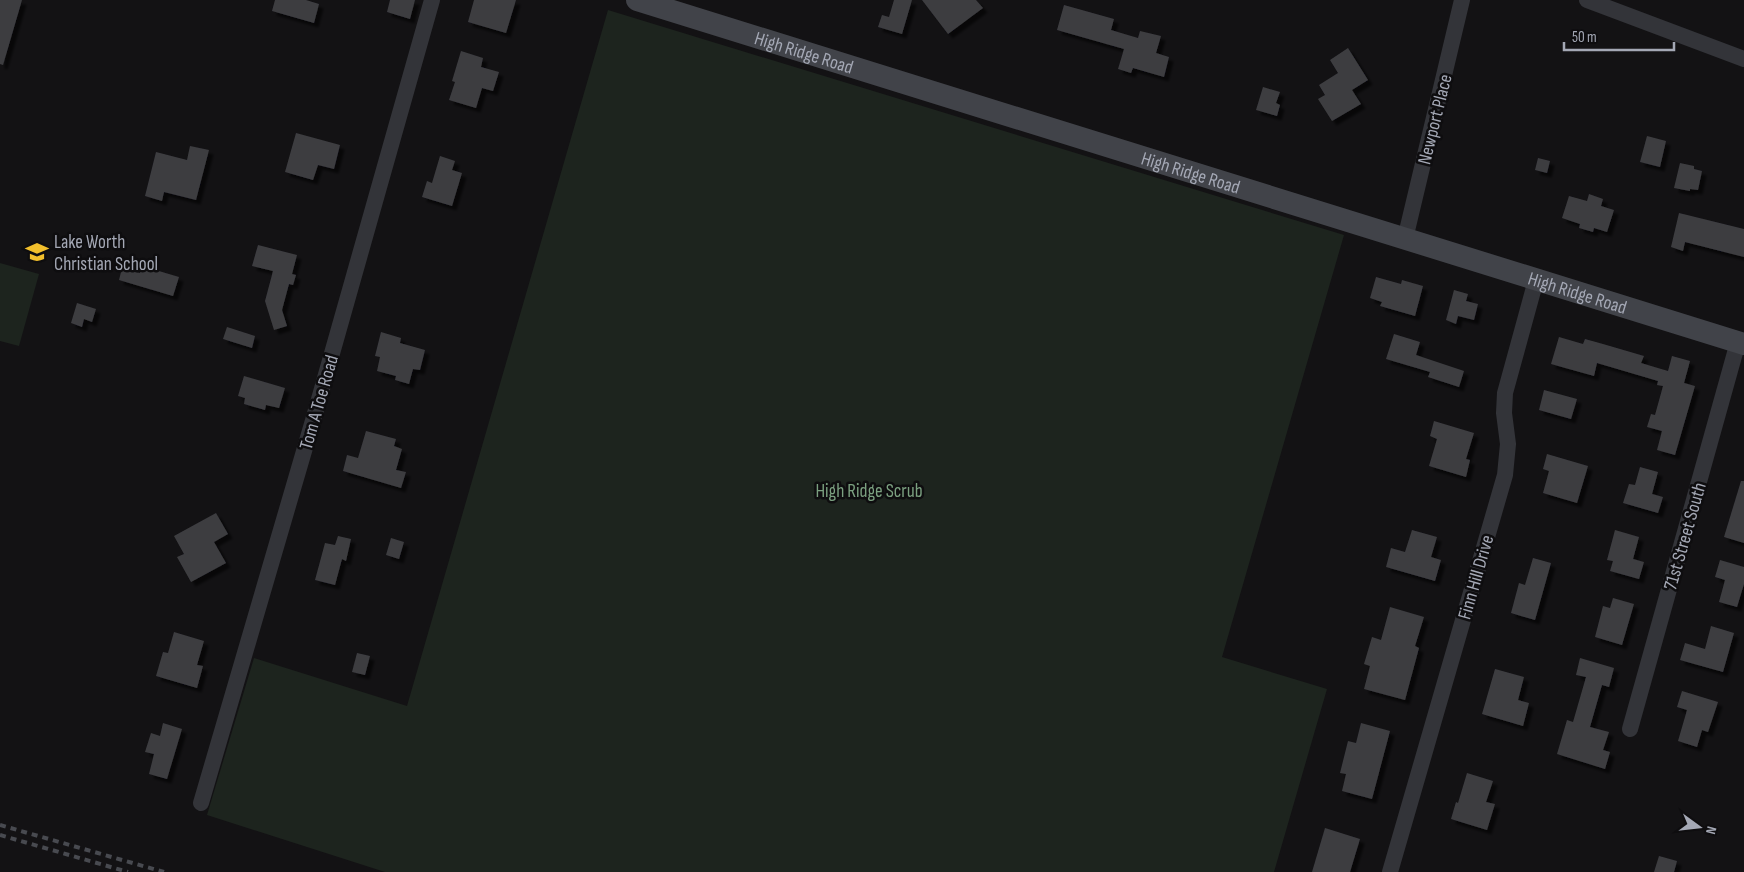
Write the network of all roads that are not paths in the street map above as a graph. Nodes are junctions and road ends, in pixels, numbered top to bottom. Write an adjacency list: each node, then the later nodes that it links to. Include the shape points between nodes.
1 (432, 0): 10 (street, Tom A Toe Road)
2 (637, 0): 6 (street, High Ridge Road)
3 (1462, 0): 6 (street, Newport Place)
4 (1587, 0): 5 (street)
5 (1744, 59)
6 (1405, 239): 7 (street, High Ridge Road)
7 (1536, 280): 8 (street, High Ridge Road); 11 (street, Finn Hill Drive, via 1504,393 1508,444 1505,475)
8 (1741, 343): 9 (street, 71st Street South)
9 (1630, 729)
10 (201, 803)
11 (1390, 872)

